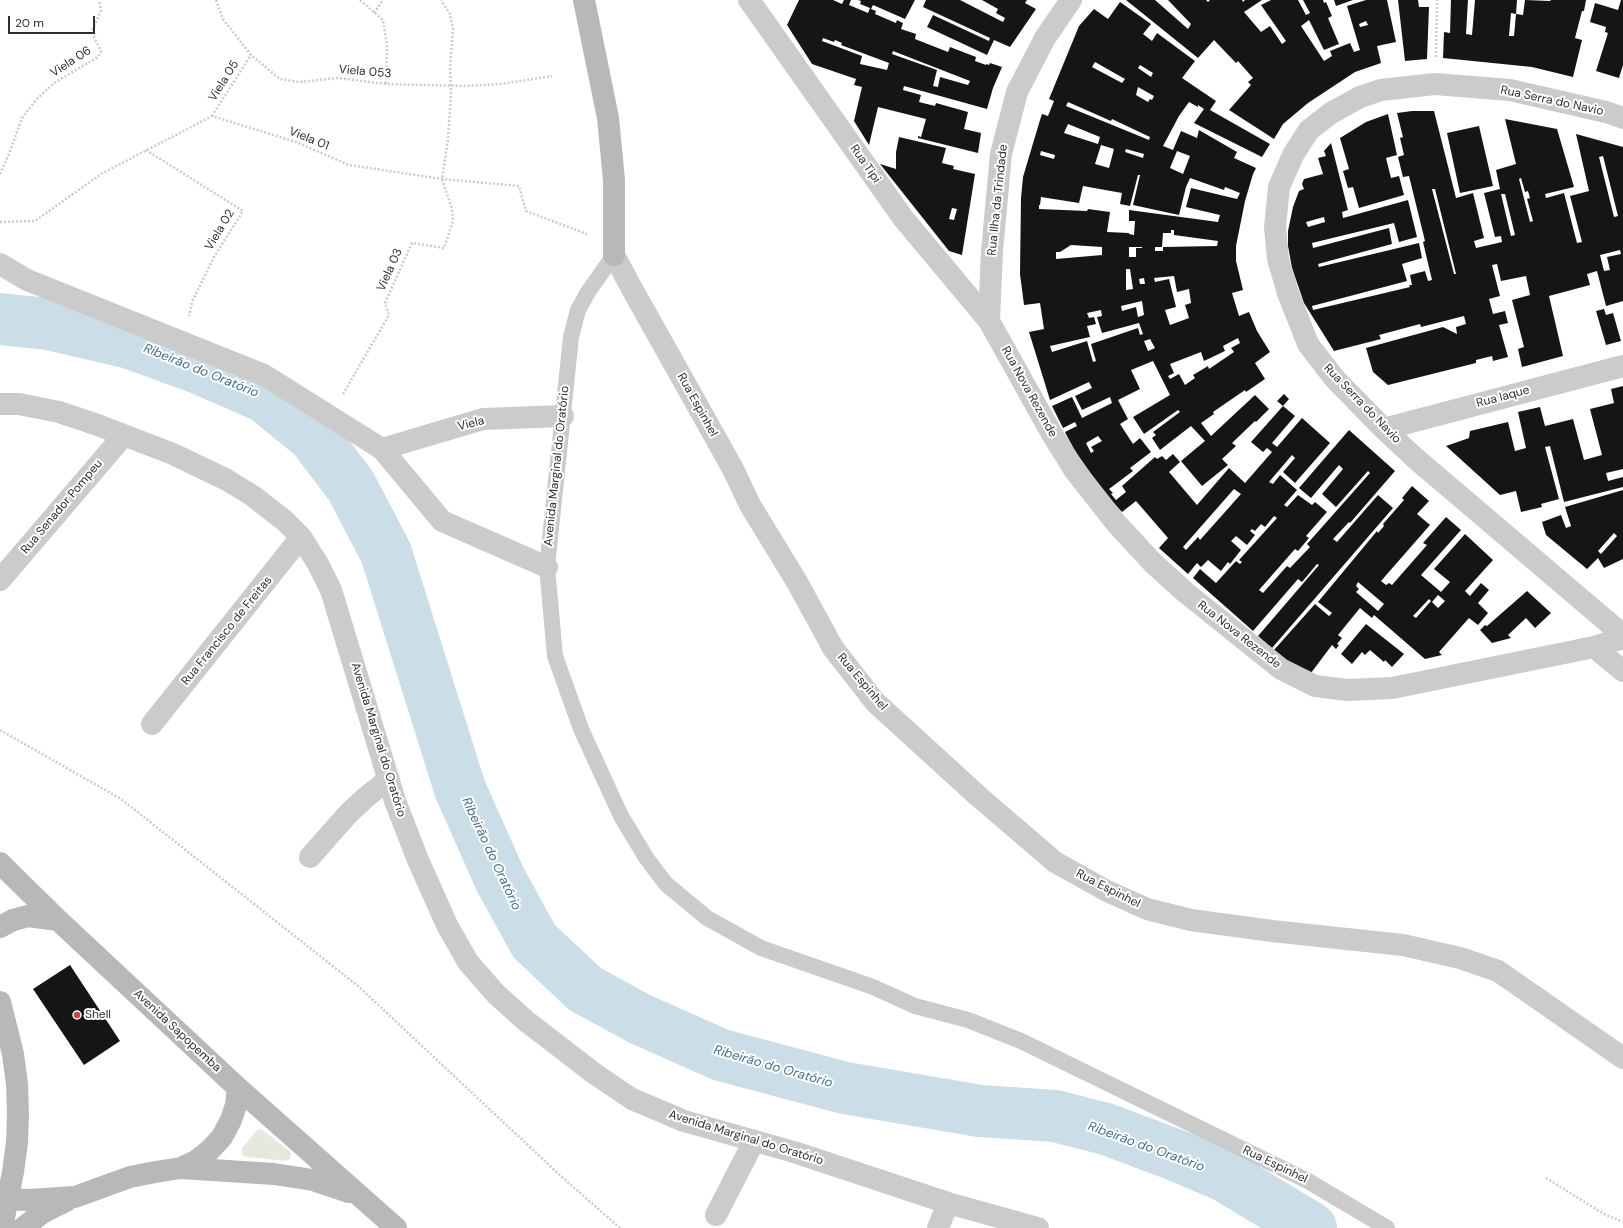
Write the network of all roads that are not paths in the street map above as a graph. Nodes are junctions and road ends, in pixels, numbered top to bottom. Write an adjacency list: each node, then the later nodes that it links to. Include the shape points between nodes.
1 (584, 0): 5 (main road, via 608,118 614,180)
2 (1071, 0): 7 (street, Rua Ilha da Trindade, via 1044,38 1017,92 1001,154 992,251)
3 (755, 3): 7 (street, Rua Tipi, via 904,218)
4 (1623, 118): 11 (street, Rua Serra do Navio, via 1510,90 1435,84 1381,90 1360,97 1309,130 1293,155 1279,187 1275,227 1278,259 1288,294 1308,344 1336,379)
5 (614, 249): 10 (lane, Avenida Marginal do Oratório, via 578,310 570,337); 28 (street, Rua Espinhel, via 631,287 733,469 750,505 833,648 875,702 1055,862 1107,891 1147,909 1191,920 1403,945 1498,970)
6 (0, 264): 13 (street, via 27,280 264,375)
7 (989, 321): 18 (street, Rua Nova Rezende, via 1052,434 1076,472 1116,523 1153,563 1185,592 1281,669 1315,686 1347,690 1392,688)
8 (1623, 366): 11 (street, Rua Iaque)
9 (0, 404): 12 (street, Avenida Marginal do Oratório, via 19,404 58,412)
10 (563, 416): 13 (street, Viela, via 482,419); 15 (lane, Avenida Marginal do Oratório)
11 (1384, 429): 17 (street, Rua Serra do Navio)
12 (124, 434): 14 (street, Avenida Marginal do Oratório, via 227,480 285,521); 16 (street, Rua Senador Pompeu)
13 (382, 449): 15 (street, via 442,521)
14 (301, 537): 20 (street, Rua Francisco de Freitas); 21 (street, Avenida Marginal do Oratório, via 331,590)
15 (547, 566): 26 (lane, Avenida Marginal do Oratório, via 555,656 581,729 621,816 651,866 666,884 707,918 761,948)
16 (0, 580)
17 (1623, 637): 18 (street, Rua Nova Rezende)
18 (1594, 647): 19 (street)
19 (1623, 671)
20 (152, 724)
21 (389, 779): 22 (street, via 348,814); 30 (street, Avenida Marginal do Oratório, via 394,801 447,925 468,962 496,994 560,1048 632,1099 684,1121)
22 (310, 857)
23 (0, 863): 24 (main road, Avenida Sapopemba)
24 (58, 920): 25 (main road, via 28,916); 29 (main road, Avenida Sapopemba)
25 (0, 927)
26 (873, 987): 42 (lane, Rua Espinhel, via 915,1006 968,1020 1021,1041 1308,1181)
27 (0, 1002): 34 (main road, via 12,1054 17,1092 16,1142)
28 (1623, 1058)
29 (238, 1088): 31 (main road, via 236,1105 222,1137 196,1161); 32 (main road, Avenida Sapopemba)
30 (754, 1141): 35 (street, Avenida Marginal do Oratório); 36 (street)
31 (180, 1168): 32 (main road, Avenida Sapopemba, via 282,1175 313,1180); 33 (main road, via 130,1177)
32 (358, 1195): 39 (main road, Avenida Sapopemba)
33 (75, 1196): 34 (main road, via 36,1200); 38 (main road, via 42,1213)
34 (4, 1199): 37 (main road)
35 (939, 1200): 40 (street); 41 (street, Avenida Marginal do Oratório)
36 (716, 1215)
37 (2, 1228)
38 (23, 1228)
39 (396, 1228)
40 (938, 1228)
41 (1038, 1228)
42 (1386, 1228)

